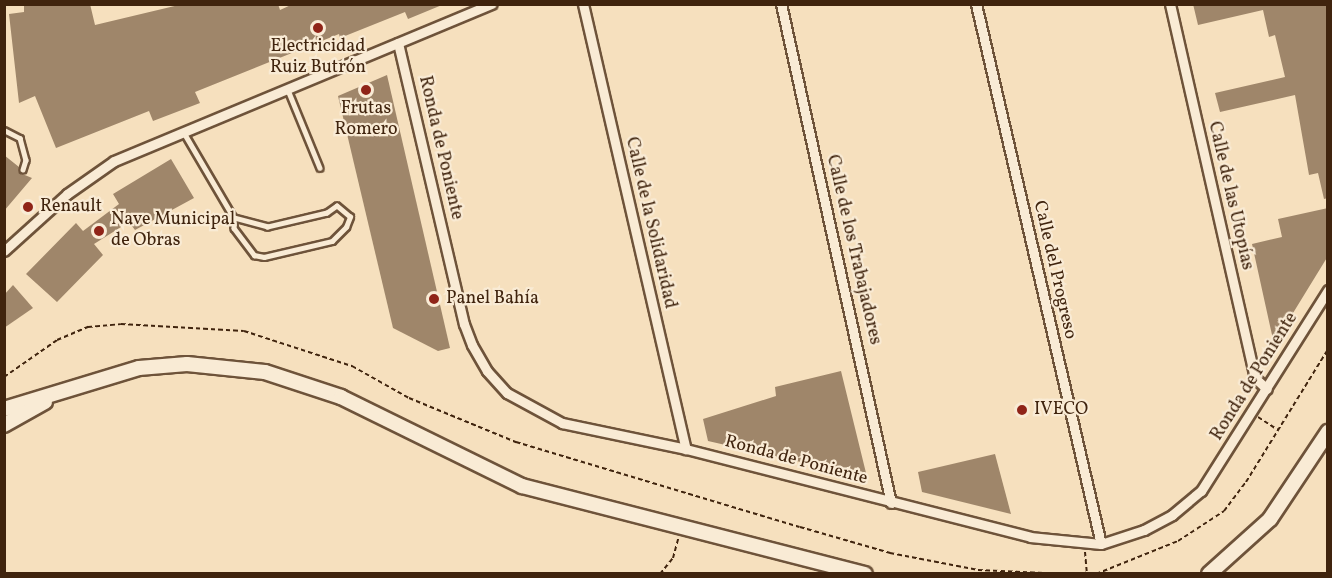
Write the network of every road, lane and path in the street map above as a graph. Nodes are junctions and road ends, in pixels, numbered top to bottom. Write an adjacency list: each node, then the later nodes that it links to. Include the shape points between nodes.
1 (492, 4): 6 (street)
2 (583, 4): 24 (street, Calle de la Solidaridad)
3 (781, 4): 25 (street, Calle de los Trabajadores)
4 (976, 4): 28 (street, Calle del Progreso)
5 (1170, 4): 17 (street, Calle de las Utopías, via 1255,378)
6 (398, 43): 7 (street); 24 (street, Ronda de Poniente, via 464,324 487,371 507,393 562,423)
7 (287, 87): 9 (street); 10 (lane)
8 (4, 130): 11 (lane, via 20,138 26,160)
9 (183, 130): 12 (lane); 13 (street, via 114,161 67,194)
10 (320, 168)
11 (23, 170)
12 (234, 218): 12 (lane, via 268,227 327,213 337,206 350,217 332,241 264,257 250,252 234,228)
13 (4, 251)
14 (1328, 290): 17 (street, Ronda de Poniente)
15 (1328, 349): 22 (path)
16 (4, 377): 31 (path, via 57,340 88,327 121,324 244,331 352,366 409,398 516,442 800,527 890,552 978,570)
17 (1267, 389): 20 (street, Ronda de Poniente)
18 (58, 392): 19 (main road); 21 (main road); 26 (main road, via 119,372 161,366 216,365 265,372 341,397 522,486)
19 (4, 409)
20 (1252, 413): 22 (path); 28 (street, Ronda de Poniente, via 1213,476 1190,502 1144,530)
21 (4, 425)
22 (1278, 430): 33 (path, via 1246,482 1211,521 1178,541)
23 (1328, 432): 34 (main road, via 1270,519)
24 (686, 449): 25 (street, Ronda de Poniente)
25 (891, 503): 27 (street, Ronda de Poniente, via 1030,537)
26 (680, 528): 29 (path, via 673,558); 30 (main road)
27 (1084, 544): 28 (street, Ronda de Poniente); 32 (path)
28 (1101, 544)
29 (660, 573)
30 (865, 573)
31 (1067, 573)
32 (1087, 573)
33 (1096, 573)
34 (1209, 573)

